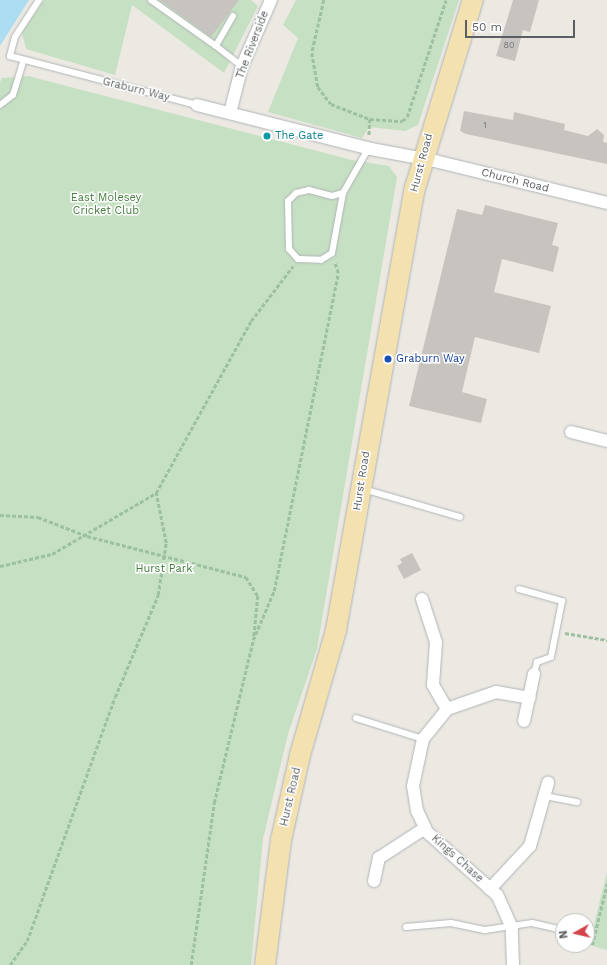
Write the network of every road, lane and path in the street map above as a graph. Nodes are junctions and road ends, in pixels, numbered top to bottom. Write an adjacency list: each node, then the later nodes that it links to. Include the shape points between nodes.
1 (39, 0): 9 (lane, Graburn Way, via 15,37 10,56)
2 (152, 0): 8 (lane)
3 (271, 0): 10 (street, The Riverside)
4 (324, 0): 14 (path, via 312,53 318,87 331,104)
5 (446, 0): 14 (path, via 407,117 402,121)
6 (473, 0): 16 (main road, Hurst Road)
7 (233, 16): 8 (lane)
8 (216, 46): 10 (lane)
9 (22, 62): 11 (lane, via 13,95); 12 (lane, Graburn Way)
10 (242, 66): 13 (street, The Riverside)
11 (0, 105)
12 (197, 105): 13 (street, Graburn Way)
13 (230, 113): 15 (street, Graburn Way)
14 (370, 119): 15 (path)
15 (368, 149): 16 (street); 17 (lane)
16 (422, 160): 18 (street, Church Road); 23 (main road, Hurst Road, via 397,272)
17 (343, 193): 19 (lane); 20 (lane, via 332,196 309,190 296,193 288,202 286,225 289,249)
18 (607, 203)
19 (332, 253): 20 (lane, via 321,260); 32 (path, via 338,273 274,591)
20 (298, 259): 24 (path, via 252,321)
21 (571, 432): 22 (street)
22 (607, 441)
23 (360, 488): 26 (lane); 54 (main road, Hurst Road, via 336,630 300,755 281,840)
24 (156, 494): 27 (path); 28 (path, via 166,543)
25 (0, 515): 27 (path, via 38,517)
26 (460, 517)
27 (87, 536): 28 (path); 29 (path, via 52,554)
28 (164, 557): 32 (path, via 208,564 246,576 258,596); 52 (path, via 158,596 149,623 115,697 27,941)
29 (0, 566)
30 (519, 589): 34 (lane, via 562,601)
31 (422, 598): 37 (street, via 436,642 434,685)
32 (253, 640): 53 (path, via 214,803)
33 (607, 640): 34 (path, via 566,632)
34 (556, 642): 35 (lane, via 551,657 537,662)
35 (534, 674): 36 (street)
36 (529, 698): 37 (street, via 496,692); 39 (street)
37 (447, 709): 40 (street, Kings Chase)
38 (356, 718): 40 (lane)
39 (524, 721)
40 (423, 739): 44 (street, Kings Chase, via 413,786 417,811)
41 (548, 783): 42 (street, Kings Chase)
42 (544, 796): 43 (lane); 47 (street, Kings Chase, via 530,846)
43 (577, 802)
44 (425, 828): 45 (street, Kings Chase, via 379,858); 47 (street, Kings Chase)
45 (374, 881)
46 (607, 884): 51 (path)
47 (490, 889): 49 (street, Kings Chase, via 497,895)
48 (406, 927): 49 (lane, via 451,923 485,930)
49 (512, 928): 50 (lane, via 532,923); 55 (street, Kings Chase)
50 (555, 928)
51 (595, 933)
52 (10, 965)
53 (191, 965)
54 (265, 965)
55 (513, 965)

